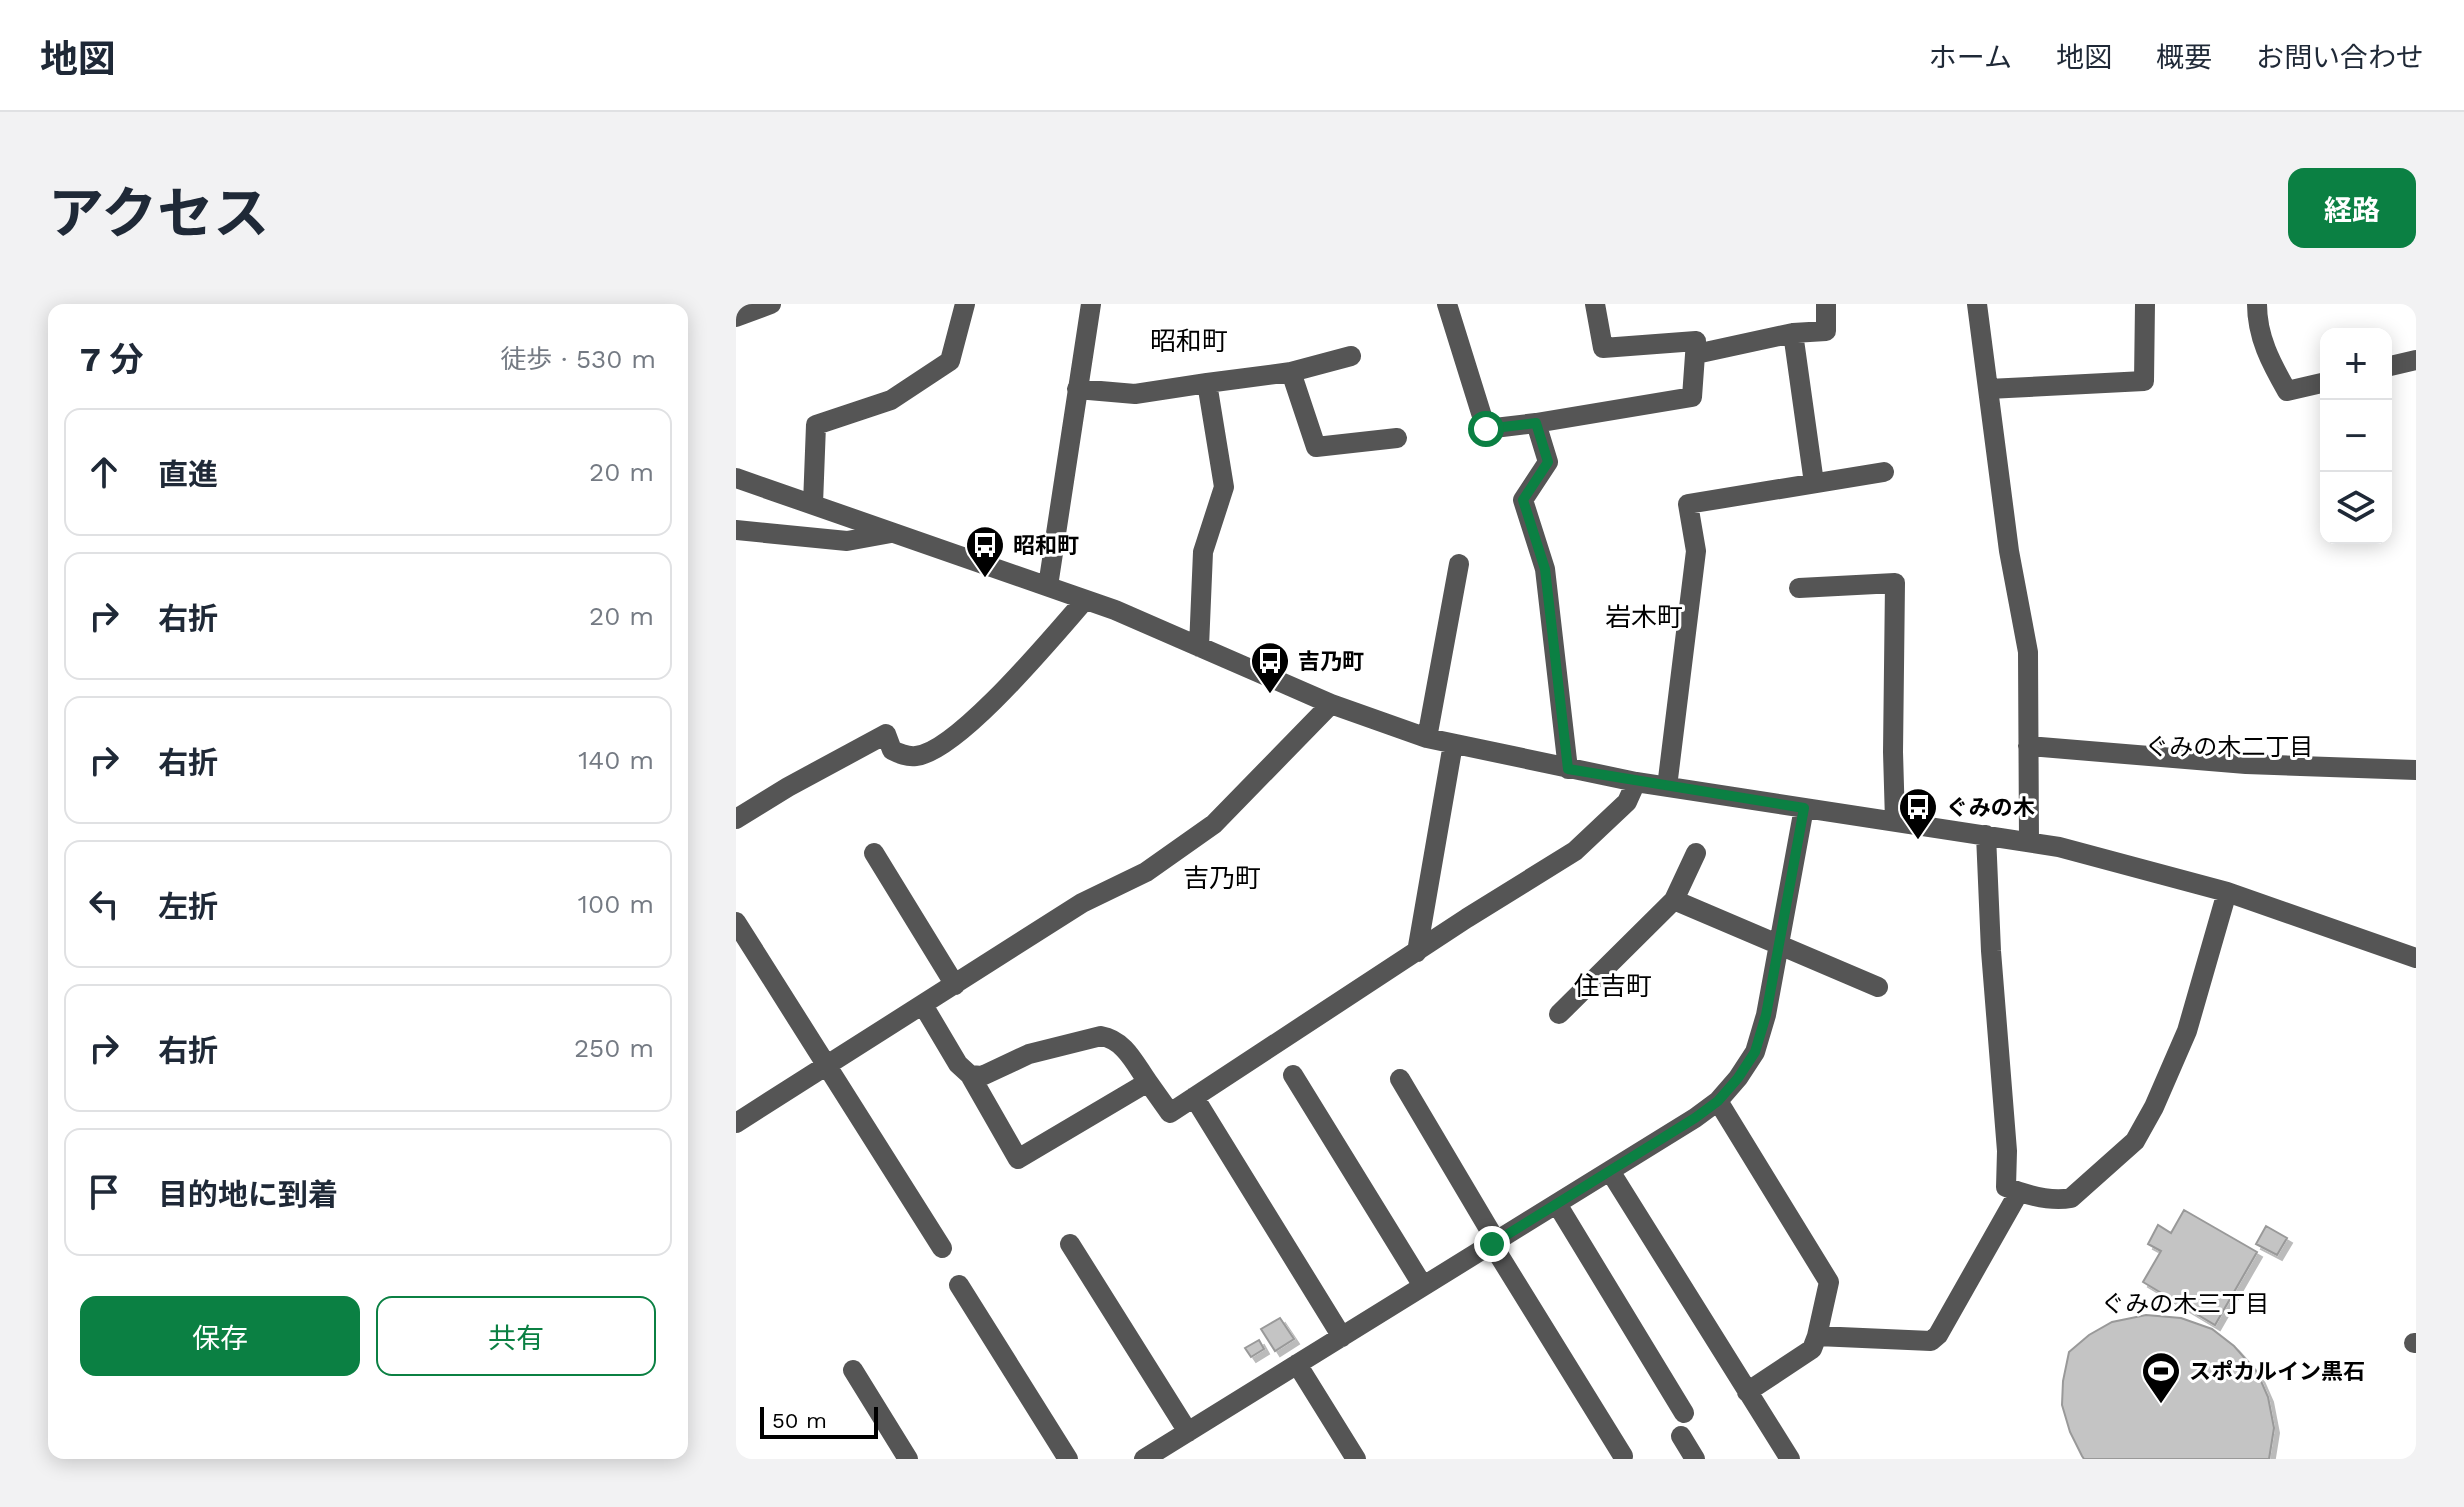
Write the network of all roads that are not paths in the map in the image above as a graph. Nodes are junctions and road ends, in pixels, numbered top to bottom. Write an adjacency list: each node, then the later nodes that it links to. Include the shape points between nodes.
1 (771, 304): 10 (street)
2 (965, 304): 26 (street, via 950,361 891,400 816,425)
3 (1091, 304): 19 (street)
4 (1447, 304): 21 (street, via 1486,429)
5 (1595, 304): 12 (street, via 1603,348 1696,341)
6 (1826, 304): 11 (street, via 1826,331)
7 (1977, 304): 20 (street)
8 (2145, 304): 20 (street, via 2144,381)
9 (2257, 304): 18 (street, via 2267,356 2287,391)
10 (736, 317)
11 (1793, 333): 12 (street); 25 (street)
12 (1696, 354): 21 (street, via 1692,397)
13 (1351, 356): 16 (street)
14 (2416, 360): 15 (street)
15 (2392, 366)
16 (1291, 372): 17 (street); 22 (street, via 1316,447)
17 (1207, 383): 19 (street, via 1135,394); 33 (street, via 1224,487 1203,552)
18 (2320, 383)
19 (1077, 389): 30 (street)
20 (1988, 389): 37 (street, via 2028,652)
21 (1536, 423): 38 (street, via 1548,462 1523,500 1545,569)
22 (1397, 438)
23 (1884, 472): 25 (street)
24 (736, 478): 26 (street)
25 (1814, 483): 41 (street, via 1688,504 1696,551)
26 (813, 504): 28 (street)
27 (736, 530): 28 (street, via 847,541)
28 (895, 533): 30 (street)
29 (1459, 564): 35 (street)
30 (1048, 586): 32 (street)
31 (1799, 588): 44 (street, via 1895,583)
32 (1085, 600): 33 (street); 43 (street, via 990,705 936,750 903,755 892,750 886,734)
33 (1199, 647): 34 (street)
34 (1331, 704): 35 (street); 55 (street, via 1214,824 1146,872 1082,903)
35 (1427, 738): 36 (street)
36 (1453, 744): 38 (street); 53 (street)
37 (2028, 746): 39 (street, via 2246,764); 46 (street)
38 (1568, 769): 40 (street)
39 (2416, 770)
40 (1636, 782): 41 (street); 53 (street, via 1627,802 1575,851)
41 (1667, 787): 42 (street)
42 (1804, 808): 44 (street); 52 (street)
43 (736, 819)
44 (1895, 821): 45 (street)
45 (1986, 835): 46 (street); 68 (street, via 2006,1187)
46 (2029, 842): 49 (street)
47 (874, 853): 55 (street)
48 (1696, 853): 50 (street)
49 (2227, 892): 54 (street); 68 (street, via 2187,1031 2135,1141 2071,1198)
50 (1674, 900): 52 (street); 58 (street)
51 (736, 922): 59 (street)
52 (1779, 945): 56 (street); 65 (street, via 1755,1052)
53 (1417, 952): 64 (street)
54 (2416, 958)
55 (955, 985): 57 (street)
56 (1878, 987)
57 (923, 1005): 59 (street); 60 (street)
58 (1559, 1014)
59 (827, 1066): 66 (street); 72 (street)
60 (970, 1075): 63 (street, via 982,1076 1029,1054 1101,1036 1122,1044); 63 (street, via 1018,1159)
61 (1293, 1075): 74 (street)
62 (1400, 1079): 70 (street)
63 (1148, 1082): 64 (street, via 1170,1113)
64 (1194, 1097): 76 (street)
65 (1718, 1101): 67 (street); 75 (street, via 1829,1282)
66 (736, 1123)
67 (1610, 1171): 69 (street); 79 (street)
68 (2019, 1192): 75 (street, via 1931,1341)
69 (1557, 1204): 70 (street); 80 (street)
70 (1494, 1242): 74 (street); 83 (street)
71 (1070, 1244): 81 (street)
72 (942, 1248)
73 (959, 1285): 85 (street)
74 (1423, 1286): 76 (street)
75 (1817, 1336): 79 (street, via 1812,1349)
76 (1342, 1337): 77 (street)
77 (1297, 1364): 81 (street); 87 (street)
78 (853, 1370): 84 (street)
79 (1747, 1392): 89 (street)
80 (1684, 1413)
81 (1188, 1432): 86 (street)
82 (1681, 1436): 88 (street)
83 (1623, 1456)
84 (908, 1459)
85 (1068, 1459)
86 (1144, 1459)
87 (1356, 1459)
88 (1695, 1459)
89 (1790, 1459)

